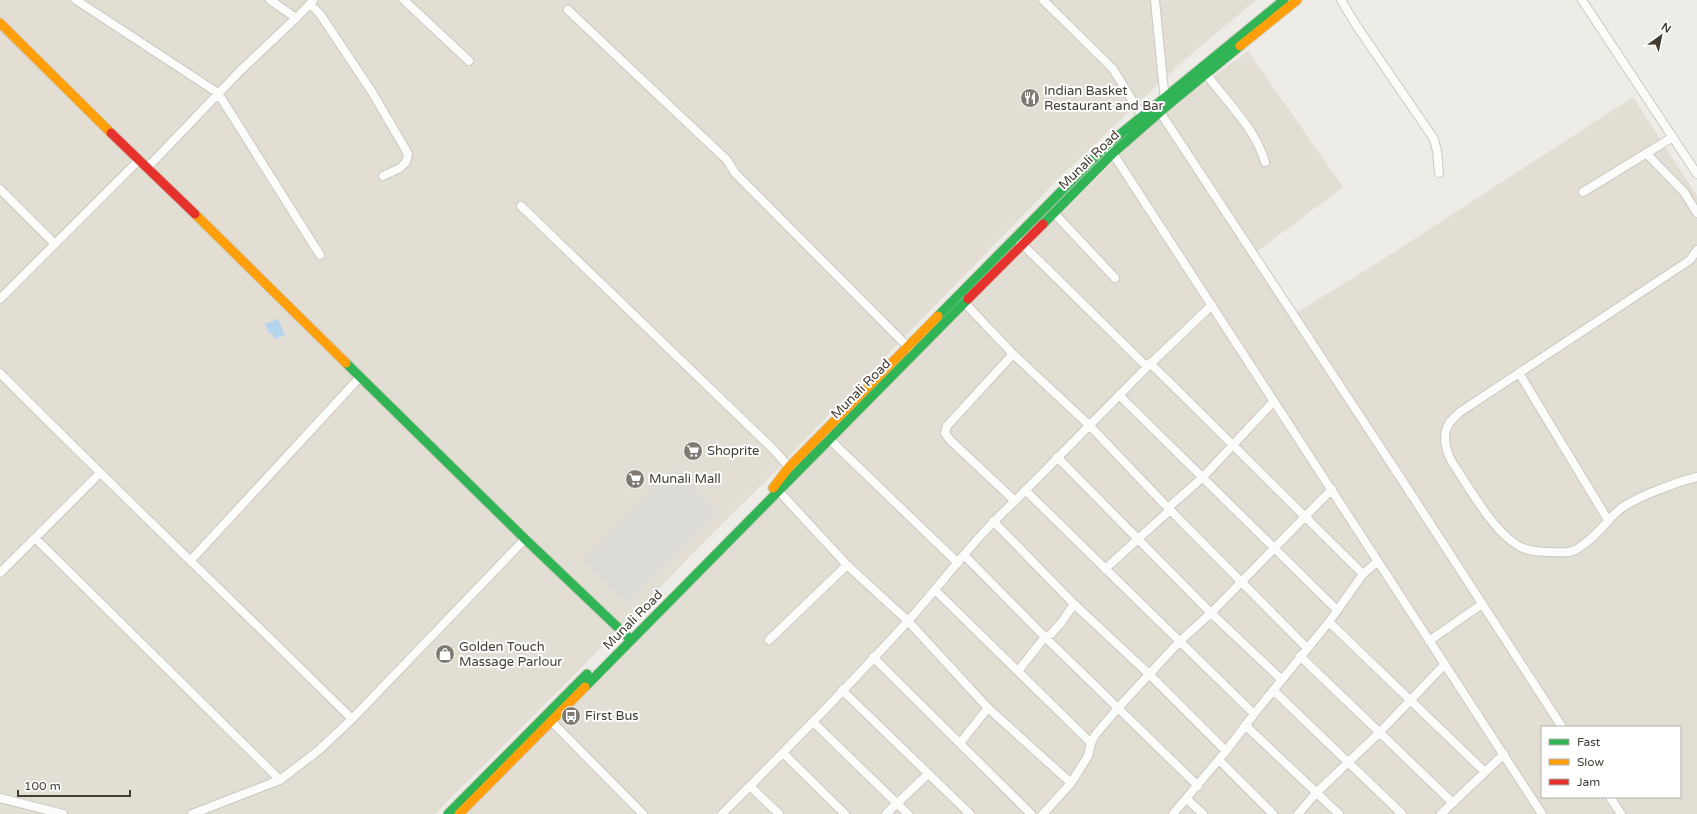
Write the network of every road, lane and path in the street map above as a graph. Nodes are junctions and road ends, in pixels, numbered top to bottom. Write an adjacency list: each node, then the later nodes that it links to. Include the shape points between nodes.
1 (76, 0): 16 (street)
2 (270, 0): 12 (street)
3 (404, 0): 14 (street)
4 (1043, 0): 19 (street, via 1113,69)
5 (1155, 0): 17 (street)
6 (1284, 0): 17 (main road, Munali Road)
7 (1297, 0): 15 (main road, Munali Road)
8 (1341, 0): 27 (street, via 1434,138 1438,151)
9 (1582, 0): 20 (street)
10 (312, 2): 12 (street); 29 (street, via 404,144 408,154 406,162 400,168)
11 (568, 10): 43 (street, via 727,160 735,173)
12 (296, 18): 16 (street)
13 (0, 23): 24 (main road)
14 (469, 61)
15 (1206, 74): 18 (main road, Munali Road); 25 (street, via 1253,133)
16 (218, 93): 26 (street); 38 (street)
17 (1164, 97): 18 (street); 19 (main road, Munali Road)
18 (1162, 110): 19 (main road, Munali Road); 83 (street)
19 (1144, 120): 21 (main road, Munali Road); 22 (main road, Munali Road)
20 (1673, 137): 23 (street); 28 (street)
21 (1107, 145): 22 (street); 35 (main road, Munali Road)
22 (1113, 153): 33 (main road, Munali Road); 42 (street)
23 (1646, 153): 31 (street); 34 (street, via 1684,192)
24 (139, 160): 26 (main road); 36 (street)
25 (1265, 162)
26 (147, 168): 49 (main road)
27 (1439, 173)
28 (1697, 174)
29 (383, 176)
30 (0, 189): 36 (street)
31 (1584, 192)
32 (522, 206): 56 (street)
33 (1054, 212): 35 (main road, Munali Road); 39 (street)
34 (1697, 213)
35 (1019, 241): 41 (main road, Munali Road); 46 (street)
36 (55, 244): 40 (street)
37 (1697, 250): 48 (street, via 1690,260)
38 (320, 255)
39 (1115, 278)
40 (0, 299)
41 (961, 299): 43 (main road, Munali Road); 44 (main road, Munali Road); 45 (street)
42 (1212, 306): 46 (street); 51 (street)
43 (907, 346): 44 (street); 53 (main road, Munali Road)
44 (914, 354): 53 (main road, Munali Road)
45 (1013, 354): 52 (street); 63 (street, via 947,426 945,433)
46 (1149, 365): 50 (street); 54 (street)
47 (0, 373): 57 (street)
48 (1519, 373): 67 (street); 67 (street, via 1460,412 1449,423 1445,435 1448,456 1491,520 1523,548 1536,552 1575,551 1590,542)
49 (360, 377): 69 (main road); 73 (street)
50 (1119, 395): 52 (street); 58 (street)
51 (1274, 401): 54 (street); 61 (street)
52 (1089, 426): 55 (street); 64 (street)
53 (827, 436): 56 (main road, Munali Road); 60 (main road, Munali Road); 75 (street)
54 (1232, 444): 58 (street); 65 (street)
55 (1057, 457): 62 (street); 70 (street)
56 (789, 467): 60 (main road, Munali Road)
57 (100, 473): 68 (street); 73 (street)
58 (1203, 477): 64 (street); 71 (street)
59 (1697, 477): 67 (street, via 1679,481 1635,502)
60 (777, 489): 76 (street); 88 (main road, Munali Road)
61 (1332, 489): 65 (street); 74 (street)
62 (1025, 490): 63 (street); 77 (street)
63 (1015, 501): 66 (street)
64 (1169, 509): 70 (street); 80 (street)
65 (1306, 516): 71 (street); 79 (street)
66 (993, 520): 72 (street); 82 (street)
67 (1608, 520)
68 (35, 538): 78 (street); 121 (street)
69 (525, 539): 88 (main road); 107 (street)
70 (1138, 539): 77 (street); 85 (street)
71 (1274, 548): 80 (street); 84 (street)
72 (964, 555): 75 (street); 89 (street)
73 (191, 560): 107 (street)
74 (1377, 562): 79 (street); 91 (street)
75 (958, 563): 81 (street)
76 (847, 564): 86 (street); 90 (street)
77 (1105, 569): 92 (street)
78 (0, 573)
79 (1362, 574): 84 (street)
80 (1241, 582): 85 (street); 93 (street)
81 (935, 590): 86 (street); 97 (street)
82 (1074, 604): 89 (street, via 1061,623); 98 (street)
83 (1482, 604): 91 (street); 110 (street)
84 (1337, 610): 87 (street)
85 (1210, 613): 92 (street); 99 (street)
86 (908, 621): 95 (street); 103 (street)
87 (1329, 622): 93 (street); 102 (street)
88 (629, 637): 106 (main road, Munali Road, via 619,644)
89 (1045, 637): 97 (street); 104 (street)
90 (770, 640)
91 (1430, 641): 96 (street)
92 (1179, 642): 98 (street); 105 (street)
93 (1307, 648): 94 (street)
94 (1300, 656): 99 (street); 111 (street)
95 (873, 657): 100 (street); 112 (street)
96 (1445, 664): 102 (street); 116 (street)
97 (1018, 671): 113 (street)
98 (1149, 674): 104 (street); 114 (street)
99 (1281, 679): 101 (street)
100 (842, 690): 108 (street); 120 (street)
101 (1273, 690): 105 (street); 118 (street)
102 (1411, 700): 111 (street); 119 (street)
103 (988, 708): 112 (street); 122 (street)
104 (1118, 708): 113 (street); 124 (street)
105 (1254, 714): 109 (street)
106 (548, 718): 133 (main road, Munali Road); 134 (main road, Munali Road); 135 (street)
107 (352, 719): 121 (street, via 319,750)
108 (813, 722): 115 (street); 129 (street)
109 (1245, 725): 114 (street); 125 (street)
110 (1561, 726)
111 (1380, 732): 118 (street); 130 (street)
112 (960, 742): 142 (street)
113 (1091, 743): 122 (street, via 1088,756)
114 (1226, 751): 117 (street)
115 (783, 753): 123 (street); 138 (street)
116 (1504, 754): 119 (street); 150 (street)
117 (1219, 760): 124 (street); 146 (street)
118 (1348, 763): 125 (street); 149 (street)
119 (1485, 772): 130 (street)
120 (928, 774): 129 (street); 141 (street)
121 (280, 780): 132 (street)
122 (1071, 783): 143 (street)
123 (750, 786): 136 (street); 137 (street)
124 (1198, 786): 128 (street)
125 (1316, 793): 147 (street); 148 (street)
126 (0, 798): 131 (street)
127 (1611, 798): 151 (street)
128 (1187, 799): 144 (street); 145 (street)
129 (898, 804): 139 (street); 140 (street)
130 (1449, 810)
131 (63, 814)
132 (192, 814)
133 (448, 814)
134 (459, 814)
135 (643, 814)
136 (722, 814)
137 (779, 814)
138 (845, 814)
139 (886, 814)
140 (908, 814)
141 (970, 814)
142 (1031, 814)
143 (1043, 814)
144 (1174, 814)
145 (1203, 814)
146 (1274, 814)
147 (1298, 814)
148 (1338, 814)
149 (1402, 814)
150 (1542, 814)
151 (1621, 814)

